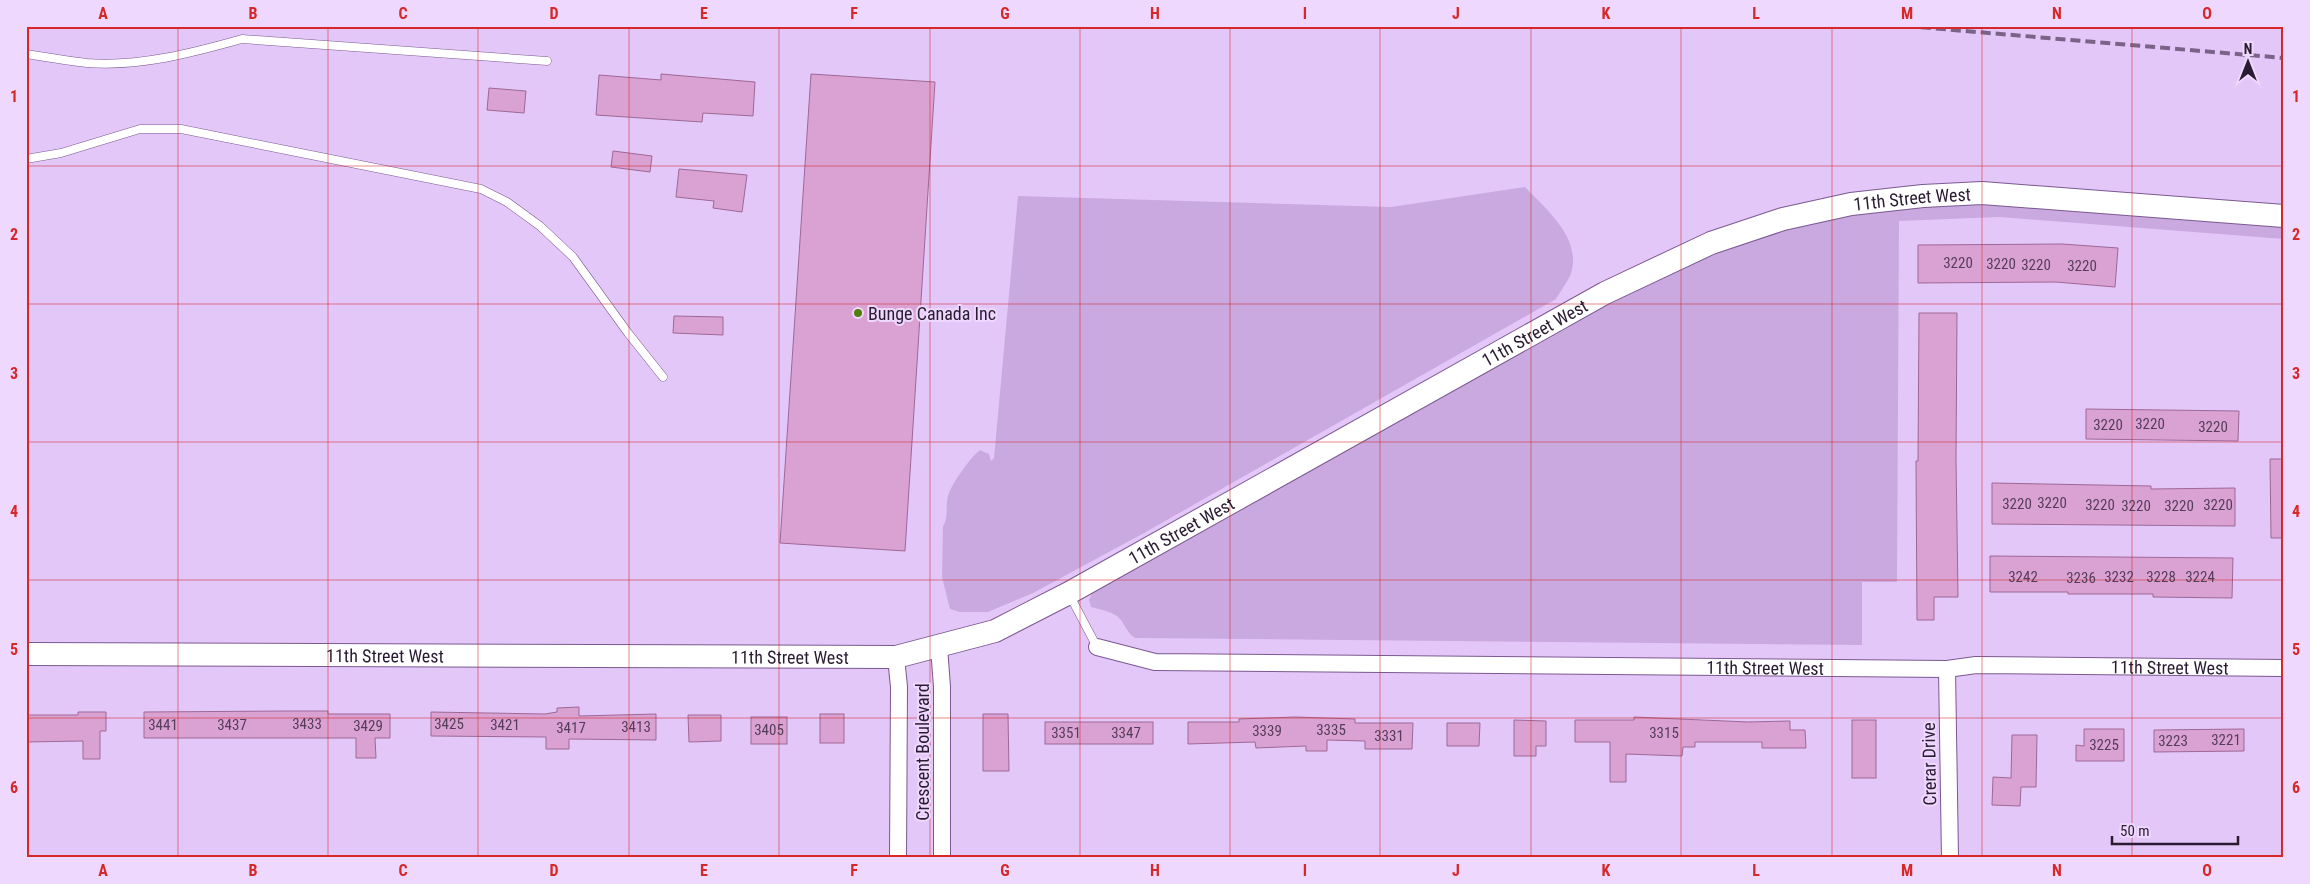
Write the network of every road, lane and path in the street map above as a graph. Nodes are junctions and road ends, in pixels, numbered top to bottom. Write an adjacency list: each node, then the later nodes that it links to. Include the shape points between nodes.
1 (26, 54): 2 (lane, via 88,63 141,61 199,51 242,39)
2 (547, 61)
3 (26, 159): 5 (lane, via 61,153 140,129 181,129 481,189 507,202 540,226 573,257)
4 (2284, 216): 6 (main road, 11th Street West, via 1982,193 1851,204 1783,219 1711,243 1605,293)
5 (664, 376)
6 (1068, 593): 7 (main road, 11th Street West, via 995,631); 8 (lane)
7 (938, 647): 10 (main road, 11th Street West); 14 (street, Crescent Boulevard, via 942,687)
8 (1097, 647): 12 (street, 11th Street West, via 1155,662)
9 (26, 654): 10 (main road, 11th Street West)
10 (896, 656): 13 (street, Crescent Boulevard, via 900,687)
11 (2284, 668): 12 (street, 11th Street West, via 1976,666)
12 (1947, 669): 15 (street, Crerar Drive)
13 (898, 858)
14 (942, 858)
15 (1950, 858)

